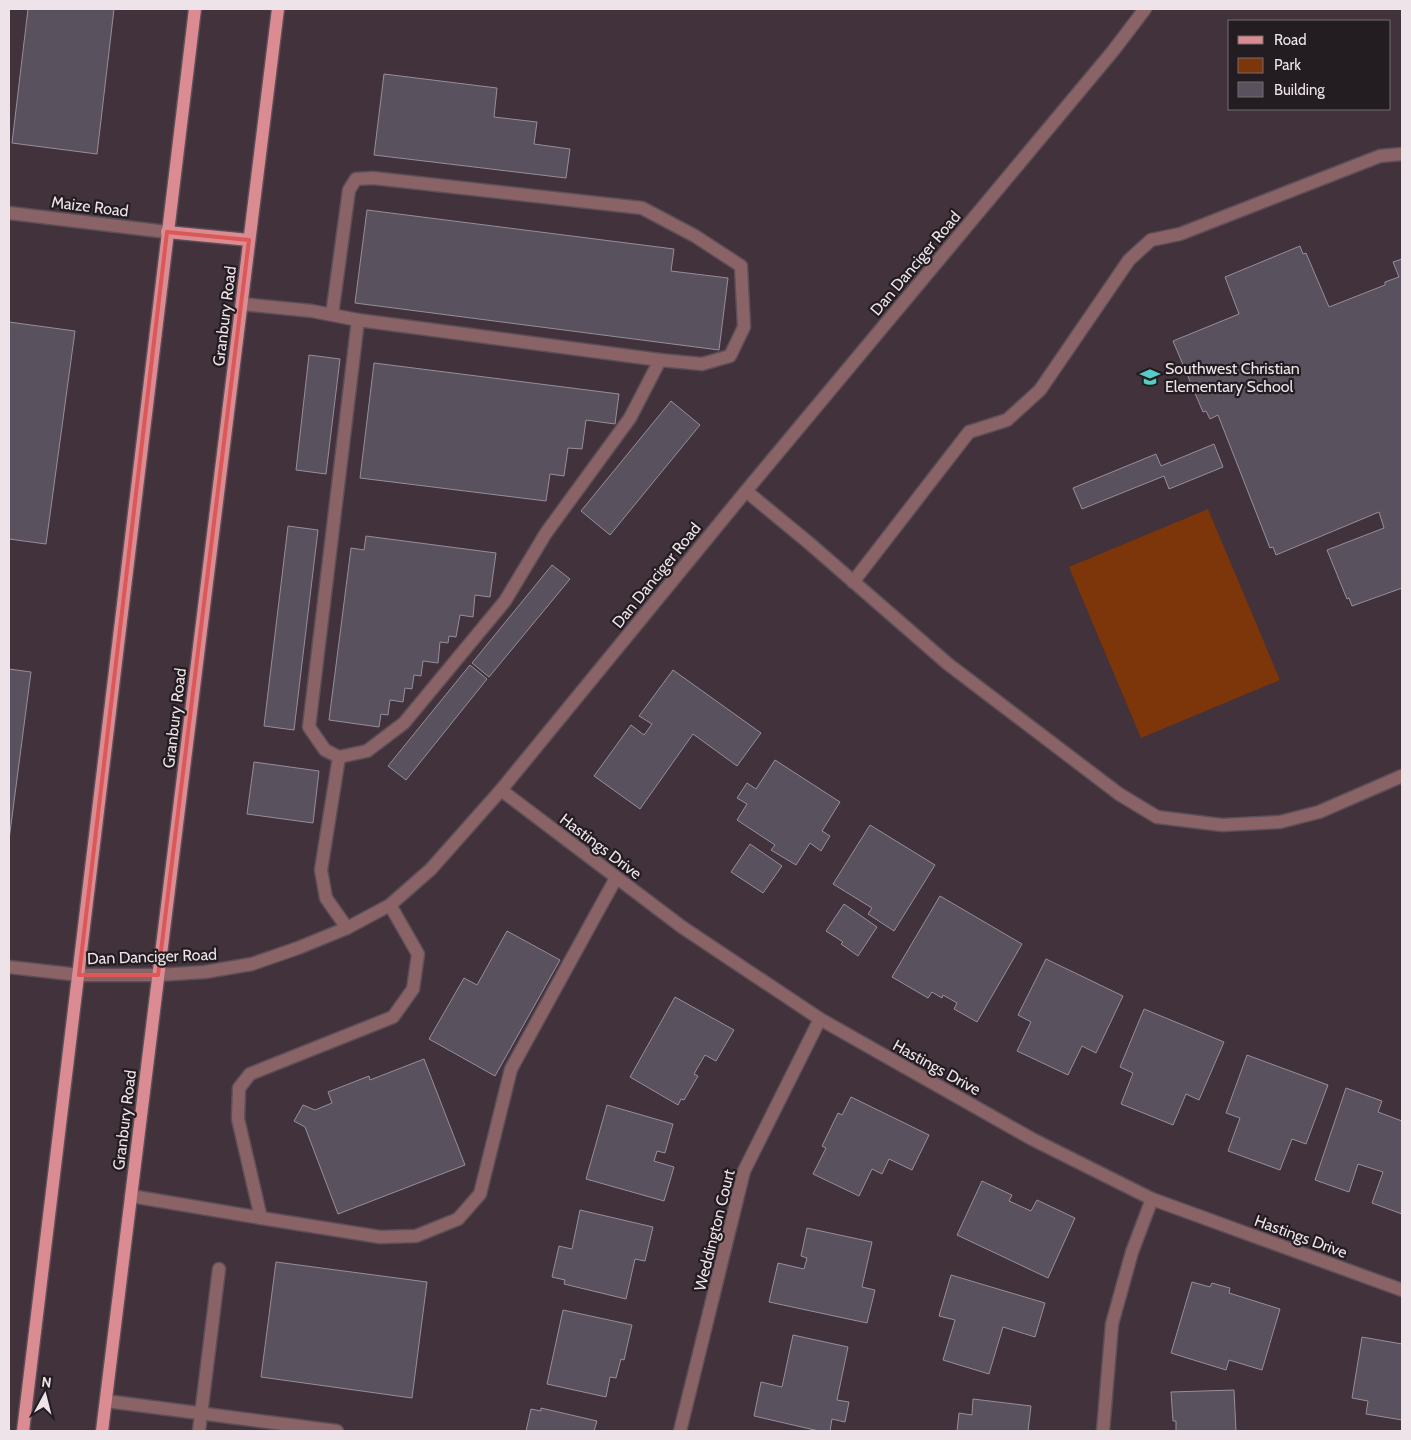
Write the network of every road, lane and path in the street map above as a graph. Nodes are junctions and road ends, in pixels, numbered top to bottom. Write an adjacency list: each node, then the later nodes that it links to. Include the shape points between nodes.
1 (195, 9): 6 (main road)
2 (278, 9): 7 (main road, Granbury Road)
3 (1145, 9): 12 (street, Dan Danciger Road)
4 (1402, 154): 13 (street, via 1380,156 1180,234 1150,240 1129,260 1040,390 1007,420 969,432)
5 (9, 213): 6 (street, Maize Road)
6 (167, 232): 7 (main road); 21 (main road)
7 (250, 240): 8 (main road, Granbury Road)
8 (242, 304): 9 (street); 22 (main road, Granbury Road)
9 (332, 315): 10 (street); 11 (street, via 349,190 356,179 373,178 642,208 695,236 741,266 744,327 730,356 702,364)
10 (358, 320): 11 (street); 14 (street, via 309,726 326,750)
11 (660, 360): 14 (street, via 630,418 546,533 505,601 404,723 367,751)
12 (746, 491): 13 (street); 16 (street, Dan Danciger Road)
13 (853, 582): 15 (street, via 948,664 1119,794 1157,818 1222,825 1280,822 1319,812)
14 (339, 757): 19 (street, via 321,870 326,898)
15 (1402, 776)
16 (501, 790): 17 (street, Hastings Drive); 18 (street, Dan Danciger Road, via 431,868)
17 (616, 878): 23 (street, Hastings Drive, via 682,927); 26 (street, via 511,1070 480,1194 458,1219 416,1236 380,1237)
18 (390, 904): 19 (street, Dan Danciger Road); 26 (street, via 418,954 413,989 393,1017 250,1074 238,1088 238,1119)
19 (347, 928): 22 (street, Dan Danciger Road, via 252,964 206,972)
20 (9, 967): 21 (street, Dan Danciger Road)
21 (80, 975): 22 (street, Dan Danciger Road); 31 (main road)
22 (158, 975): 24 (main road, Granbury Road)
23 (820, 1020): 25 (street, Hastings Drive, via 1032,1139); 35 (street, Weddington Court, via 744,1171)
24 (131, 1196): 26 (street); 29 (main road, Granbury Road)
25 (1152, 1199): 28 (street, Hastings Drive); 36 (street, via 1132,1252 1112,1324)
26 (261, 1218)
27 (218, 1269): 30 (street)
28 (1402, 1290)
29 (106, 1401): 30 (street); 32 (main road, Granbury Road)
30 (201, 1413): 33 (street); 34 (street)
31 (24, 1431)
32 (102, 1431)
33 (199, 1431)
34 (337, 1431)
35 (680, 1431)
36 (1103, 1431)

